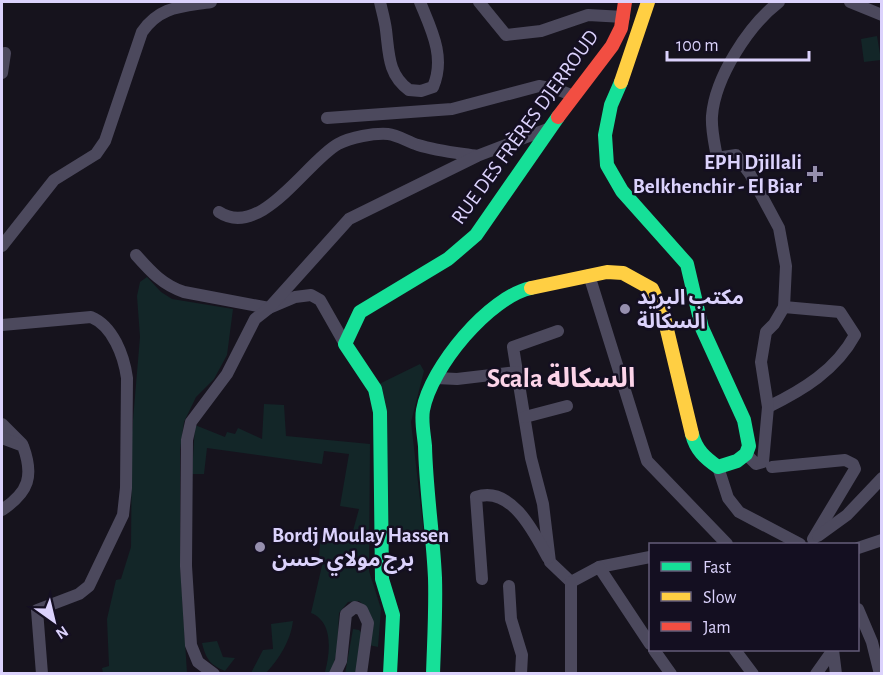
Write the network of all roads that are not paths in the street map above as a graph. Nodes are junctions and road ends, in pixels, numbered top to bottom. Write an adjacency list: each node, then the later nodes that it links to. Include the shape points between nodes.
1 (211, 2): 20 (street, via 161,12 151,20 142,32 105,141 96,154 54,180)
2 (381, 2): 13 (street, via 394,75 410,90)
3 (420, 2): 13 (street, via 433,32 440,71 433,87)
4 (479, 2): 10 (street, via 506,35 542,31 588,15)
5 (624, 2): 10 (main road, RUE DES FRÈRES DJERROUD)
6 (648, 2): 36 (main road, via 611,105 604,135 607,165 622,191 687,264 702,328 744,420)
7 (779, 2): 23 (street, via 750,29 736,51 712,116 717,158 736,156 779,228 786,266)
8 (850, 2): 9 (street)
9 (882, 15)
10 (624, 17): 14 (main road, RUE DES FRÈRES DJERROUD, via 612,46)
11 (5, 53): 12 (street)
12 (2, 73)
13 (421, 91): 15 (street)
14 (574, 96): 15 (street, via 539,86 452,109); 17 (main road, RUE DES FRÈRES DJERROUD)
15 (434, 108): 16 (street)
16 (327, 118)
17 (550, 128): 18 (street); 27 (main road, RUE DES FRÈRES DJERROUD, via 476,235 448,258 360,312)
18 (477, 156): 19 (street, via 419,146 388,134 361,137 337,144 275,202 258,212 228,218); 24 (street, via 349,219)
19 (219, 212)
20 (2, 246)
21 (136, 255): 24 (street, via 171,288)
22 (589, 275): 29 (main road, via 506,297 472,328); 37 (main road, via 623,273 652,289 663,312 694,443); 43 (street, via 647,461)
23 (784, 306): 31 (street, via 766,332 761,362); 31 (street, via 840,312 855,336 847,350 805,389)
24 (269, 308): 27 (street, via 311,295 320,300); 59 (street, via 255,319 227,374 191,422 187,440 186,566 191,645 198,662)
25 (2, 325): 58 (street, via 91,316 108,331 124,360 127,378 123,515 89,586 79,594 37,610)
26 (558, 331): 28 (street, via 513,347)
27 (345, 344): 62 (main road, via 375,389 380,412 382,579 393,615)
28 (517, 372): 29 (street); 32 (street)
29 (436, 378): 63 (main road, via 426,398 422,420 435,578)
30 (567, 406): 32 (street)
31 (768, 407): 38 (street)
32 (525, 417): 47 (street)
33 (2, 424): 35 (street)
34 (2, 438): 35 (street)
35 (23, 446): 40 (street, via 31,467 26,485 17,499)
36 (746, 454): 37 (main road); 38 (street)
37 (718, 467): 44 (street, via 728,498 739,512)
38 (769, 469): 42 (street, via 845,460 853,464 855,469)
39 (882, 478): 42 (street)
40 (2, 510)
41 (882, 540): 45 (street)
42 (814, 542): 44 (street, via 802,539)
43 (726, 543)
44 (799, 543)
45 (859, 548)
46 (649, 558): 48 (street)
47 (550, 562): 49 (street, via 510,502 487,493 476,497); 50 (street)
48 (598, 567): 50 (street); 53 (street)
49 (482, 579)
50 (572, 582): 65 (street)
51 (509, 586): 64 (street, via 512,619 522,655)
52 (859, 611): 70 (street)
53 (649, 641)
54 (655, 651): 66 (street)
55 (736, 651): 67 (street)
56 (832, 651): 68 (street)
57 (833, 651): 69 (street)
58 (42, 674)
59 (214, 674)
60 (336, 674): 61 (street, via 346,614 355,607 362,610 368,623)
61 (361, 674)
62 (390, 674)
63 (433, 674)
64 (521, 674)
65 (571, 674)
66 (671, 674)
67 (753, 674)
68 (816, 674)
69 (836, 674)
70 (880, 674)

